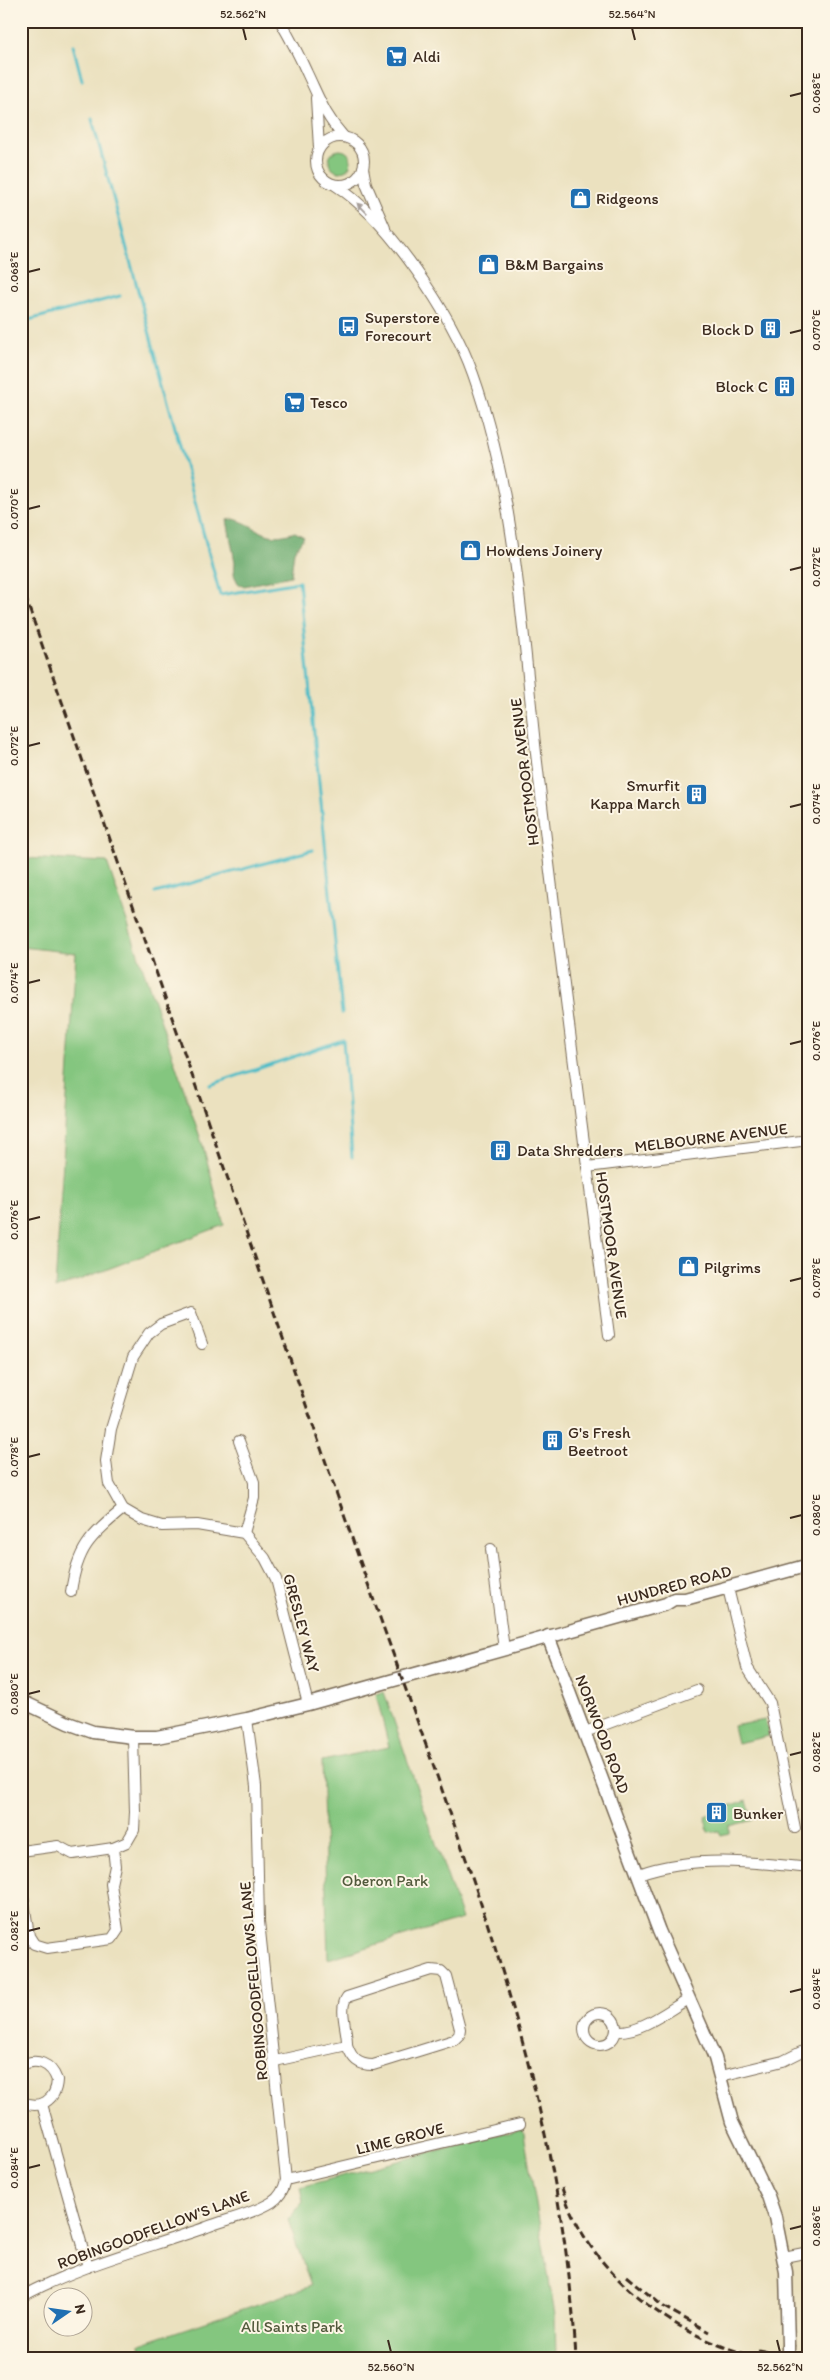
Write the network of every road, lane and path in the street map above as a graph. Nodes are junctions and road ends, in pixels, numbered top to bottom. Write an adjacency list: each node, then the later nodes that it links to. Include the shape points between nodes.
1 (280, 21): 2 (street)
2 (315, 94): 3 (street); 4 (street)
3 (344, 137): 4 (street, via 327,140); 5 (street, via 359,146 364,157)
4 (319, 148): 6 (street, via 316,167 324,179)
5 (363, 168): 6 (street, via 352,182); 7 (street, HOSTMOOR AVENUE, via 366,184)
6 (335, 185): 7 (street, HOSTMOOR AVENUE, one-way to 6, via 347,192)
7 (387, 233): 9 (street, HOSTMOOR AVENUE, via 428,290 472,371 501,473 520,598)
8 (809, 1140): 9 (street, MELBOURNE AVENUE)
9 (587, 1167): 10 (street, HOSTMOOR AVENUE)
10 (609, 1334)
11 (202, 1344): 13 (street, via 191,1313 161,1324 149,1333 133,1357 111,1429 106,1461 109,1484)
12 (239, 1441): 14 (street, via 254,1482 254,1498)
13 (123, 1509): 14 (street, via 162,1526 197,1525); 18 (street, via 96,1531 82,1552)
14 (244, 1533): 23 (street, GRESLEY WAY, via 265,1558 276,1579)
15 (491, 1549): 20 (street)
16 (809, 1565): 17 (street, HUNDRED ROAD)
17 (728, 1588): 19 (street, HUNDRED ROAD, via 674,1599 666,1604); 27 (street, via 746,1668 770,1703)
18 (71, 1592)
19 (548, 1636): 20 (street); 25 (street, NORWOOD ROAD)
20 (504, 1649): 23 (street)
21 (697, 1690): 25 (street)
22 (21, 1701): 26 (street, via 93,1732)
23 (308, 1704): 24 (street)
24 (248, 1719): 26 (street, via 172,1734); 37 (street, ROBINGOODFELLOWS LANE, via 256,1786 259,1921)
25 (585, 1732): 31 (street, NORWOOD ROAD)
26 (133, 1737): 28 (street, via 134,1830 127,1842)
27 (795, 1828)
28 (112, 1848): 29 (street, via 73,1854 58,1846); 32 (street, via 111,1884 118,1930 112,1939 47,1948 34,1944 29,1936)
29 (21, 1851)
30 (809, 1868): 31 (street, via 759,1862 696,1863)
31 (639, 1874): 33 (street, NORWOOD ROAD)
32 (21, 1883)
33 (688, 2000): 34 (street, via 635,2029); 39 (street, NORWOOD ROAD)
34 (616, 2031)
35 (346, 2046): 35 (street, via 348,2035 344,2009 347,1997 431,1970 441,1971 446,1976 460,2029 454,2040 373,2065 357,2062); 37 (street)
36 (809, 2048): 39 (street, via 783,2061)
37 (275, 2061): 43 (street, ROBINGOODFELLOWS LANE)
38 (21, 2066): 41 (street, via 40,2062 55,2073 54,2095)
39 (721, 2076): 45 (street, NORWOOD ROAD, via 732,2122 768,2196)
40 (21, 2101): 41 (street, via 29,2105)
41 (42, 2104): 46 (street)
42 (520, 2124): 43 (street, LIME GROVE)
43 (286, 2180): 46 (street, ROBINGOODFELLOW'S LANE, via 283,2190 273,2201 252,2211)
44 (809, 2252): 45 (street)
45 (784, 2257): 48 (street, NORWOOD ROAD, bridge)
46 (88, 2267): 47 (street, ROBINGOODFELLOW'S LANE)
47 (21, 2297)
48 (788, 2359)

